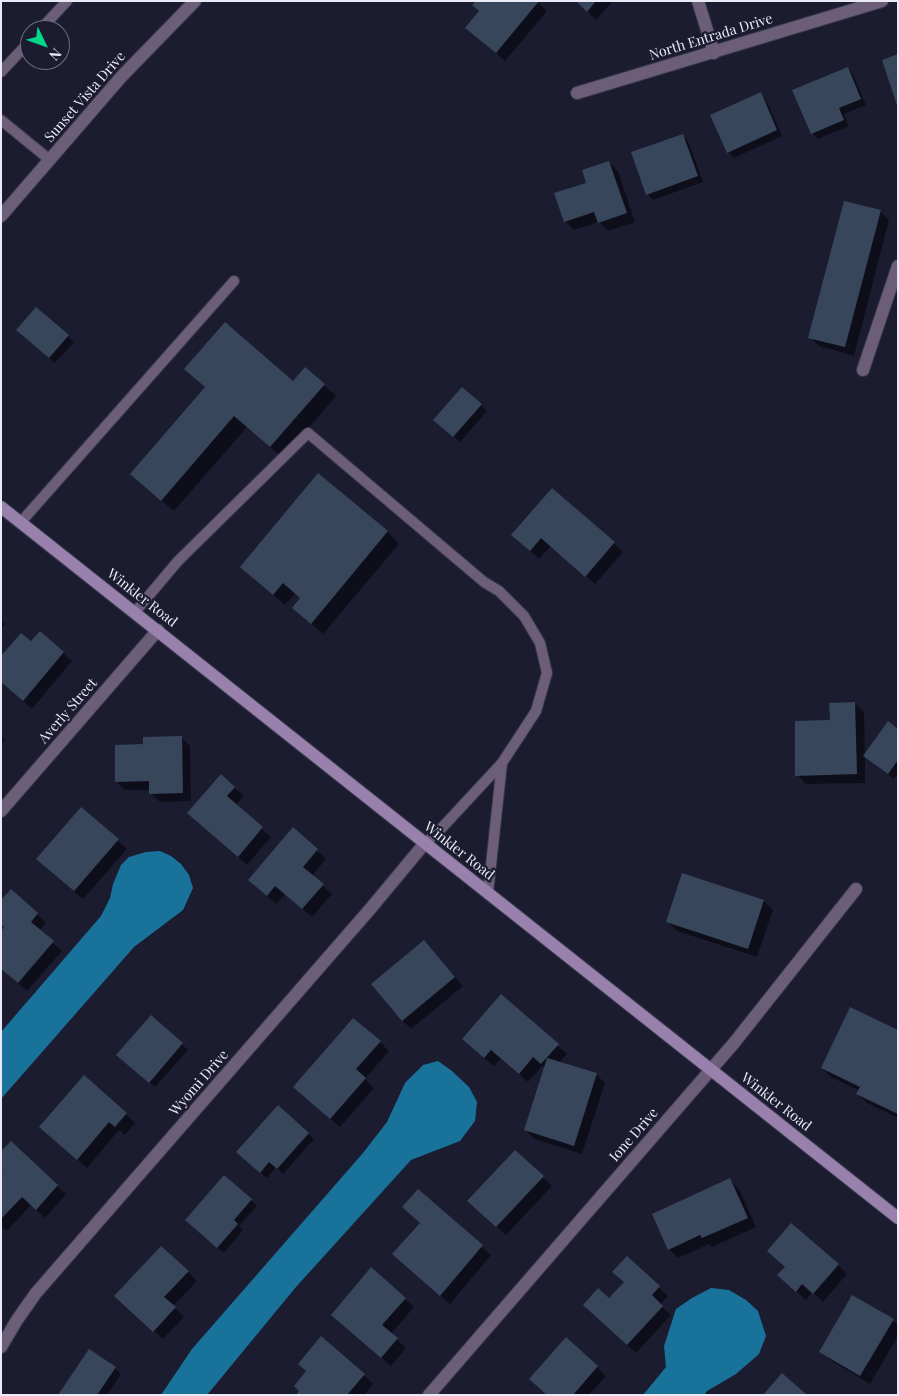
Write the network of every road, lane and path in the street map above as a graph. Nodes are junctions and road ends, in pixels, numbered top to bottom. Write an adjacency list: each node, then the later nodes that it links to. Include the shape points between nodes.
1 (67, 1): 5 (lane)
2 (195, 1): 11 (street, Sunset Vista Drive, via 122,76)
3 (698, 1): 7 (street)
4 (882, 1): 7 (street, North Entrada Drive)
5 (49, 20)
6 (20, 52): 8 (lane)
7 (714, 52): 9 (street, North Entrada Drive)
8 (1, 72)
9 (577, 92)
10 (1, 120): 11 (lane)
11 (50, 160): 12 (street, Sunset Vista Drive)
12 (1, 216)
13 (898, 266): 15 (street)
14 (234, 281): 17 (lane)
15 (863, 370)
16 (1, 507): 17 (street, Winkler Road)
17 (21, 522): 18 (street, Winkler Road)
18 (135, 612): 19 (street, Winkler Road); 20 (lane, via 178,561 308,433 484,582 499,591 524,616 540,643 547,673 536,711)
19 (158, 630): 21 (street, Averly Street); 22 (street, Winkler Road)
20 (502, 763): 22 (lane); 24 (lane)
21 (1, 811)
22 (425, 843): 24 (street, Winkler Road); 27 (street, Wyomi Drive, via 36,1294)
23 (856, 889): 25 (street, Ione Drive)
24 (488, 893): 25 (street, Winkler Road)
25 (710, 1070): 26 (street, Winkler Road); 28 (street, Ione Drive)
26 (898, 1218)
27 (1, 1346)
28 (429, 1395)

